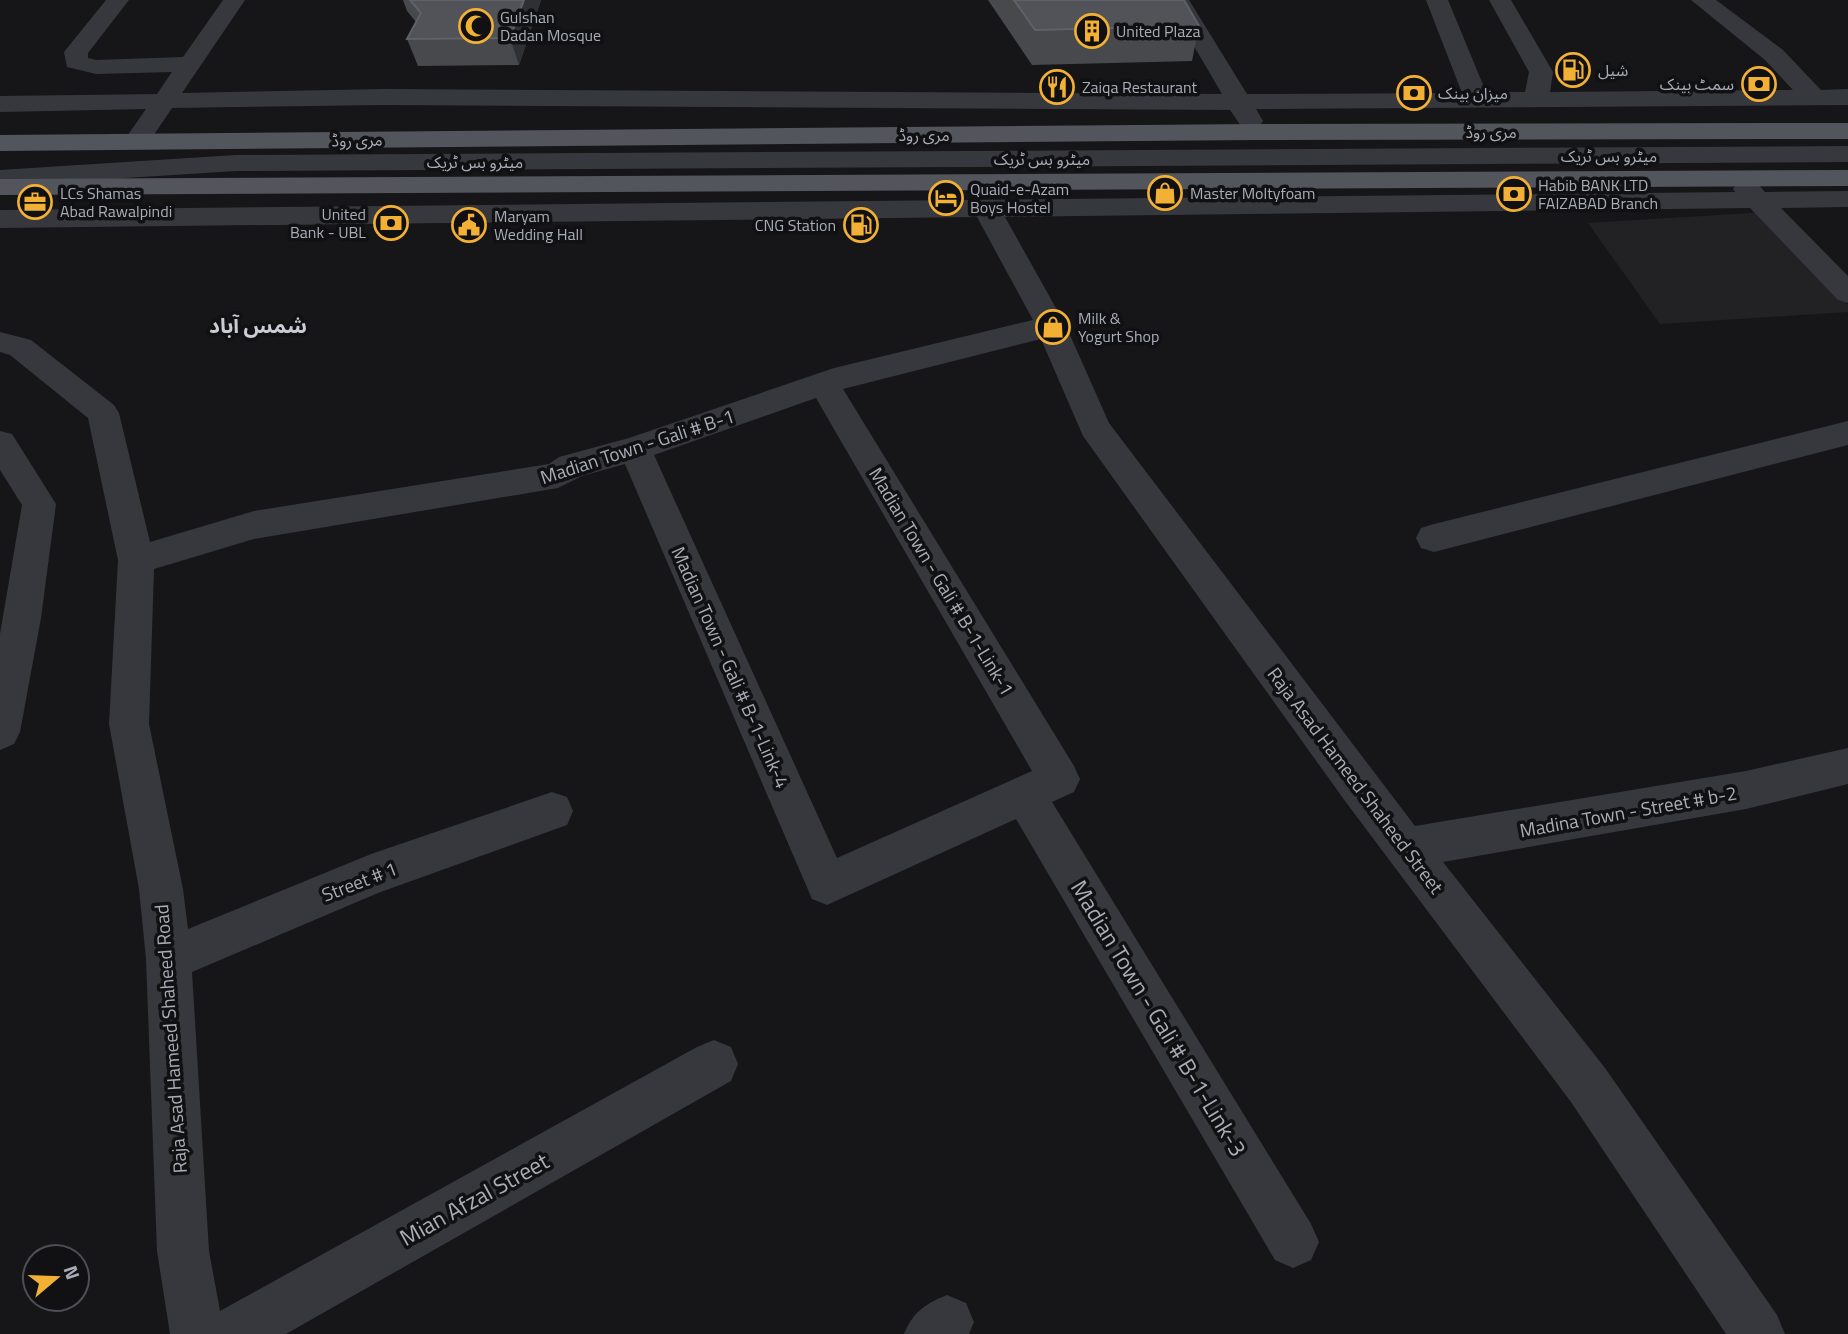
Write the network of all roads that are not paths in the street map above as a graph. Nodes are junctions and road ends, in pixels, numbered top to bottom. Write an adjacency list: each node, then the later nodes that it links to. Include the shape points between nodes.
1 (118, 0): 7 (street, via 76,52 76,62 96,67)
2 (234, 0): 7 (street)
3 (1178, 0): 13 (street)
4 (1437, 0): 12 (street)
5 (1500, 0): 10 (street, via 1541,72)
6 (1702, 0): 8 (street, via 1774,55)
7 (189, 64): 11 (street)
8 (1814, 97): 9 (street); 10 (street)
9 (1848, 97)
10 (1536, 99): 12 (street)
11 (165, 100): 13 (street, via 383,97); 14 (street); 18 (street)
12 (1477, 100): 13 (street)
13 (1239, 103): 16 (street)
14 (0, 104)
15 (1848, 131): 16 (main road, مری روڈ)
16 (1256, 132): 18 (main road, مری روڈ)
17 (0, 142): 18 (main road, مری روڈ)
18 (136, 142)
19 (0, 151): 21 (street, میٹرو بس ٹریک, via 70,150)
20 (1848, 154): 21 (street, میٹرو بس ٹریک)
21 (236, 163): 22 (street, میٹرو بس ٹریک)
22 (0, 178)
23 (1848, 178): 25 (main road)
24 (0, 187): 25 (main road)
25 (1747, 189): 26 (street); 27 (street); 29 (street)
26 (1848, 199)
27 (986, 208): 28 (street); 30 (street, Raja Asad Hameed Shaheed Street)
28 (0, 219)
29 (1848, 293)
30 (1051, 326): 32 (street, Madian Town - Gali # B-1); 42 (street, Raja Asad Hameed Shaheed Street, via 1095,428)
31 (0, 342): 37 (street, Raja Asad Hameed Shaheed Road, via 20,347 103,413)
32 (824, 384): 35 (street, Madian Town - Gali # B-1); 40 (street, Madian Town - Gali # B-1-Link-1)
33 (1848, 433): 36 (street)
34 (0, 443): 38 (street, via 39,503)
35 (635, 449): 37 (street, Madian Town - Gali # B-1, via 571,466 558,475 254,525); 40 (street, Madian Town - Gali # B-1-Link-4, via 827,884)
36 (1434, 538)
37 (136, 560): 43 (street, Raja Asad Hameed Shaheed Road, via 129,724)
38 (0, 732)
39 (1844, 774): 42 (street, Madina Town - Street # b-2)
40 (1042, 787): 45 (street, Madian Town - Gali # B-1-Link-3)
41 (552, 811): 43 (street, Street # 1, via 371,876)
42 (1406, 848): 48 (street, Raja Asad Hameed Shaheed Street, via 1588,1085)
43 (169, 959): 46 (street, Raja Asad Hameed Shaheed Road, via 183,1251)
44 (714, 1064): 47 (street, Mian Afzal Street)
45 (1293, 1242)
46 (197, 1334)
47 (233, 1334)
48 (1758, 1334)

